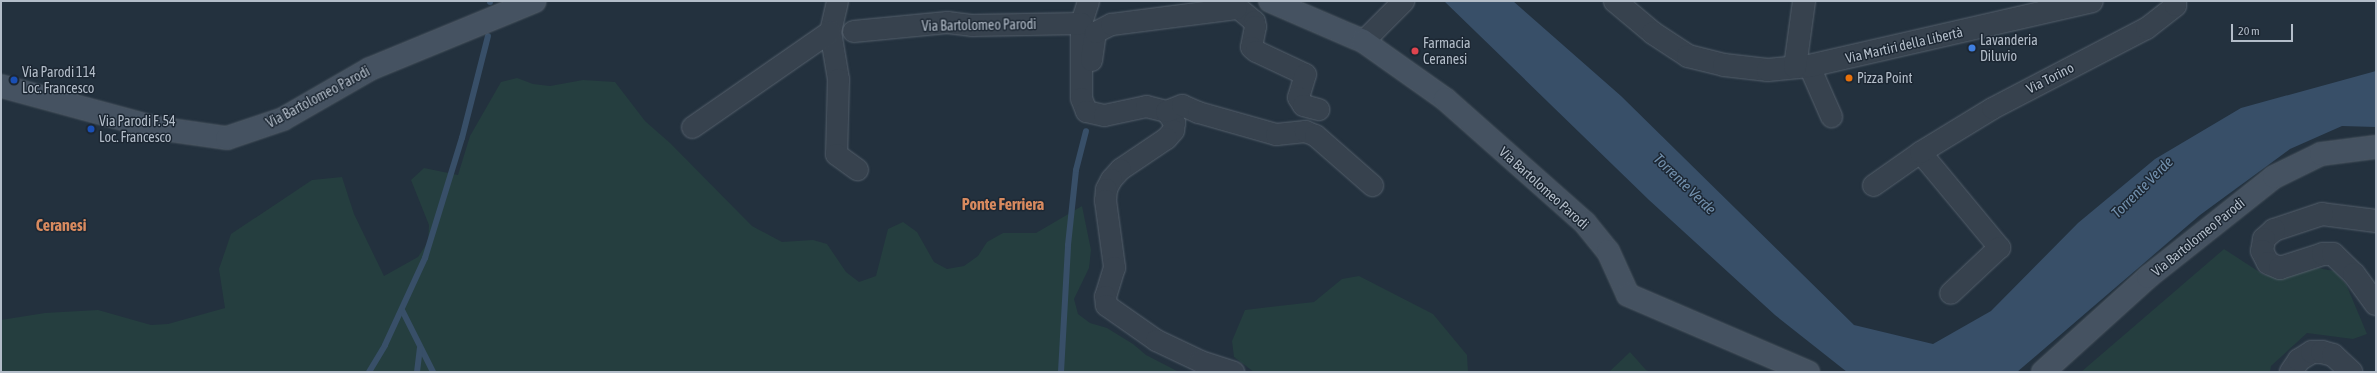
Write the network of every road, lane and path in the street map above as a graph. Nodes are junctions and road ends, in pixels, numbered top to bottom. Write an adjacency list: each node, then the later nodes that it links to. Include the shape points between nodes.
1 (534, 1): 17 (main road, Via Bartolomeo Parodi, via 370,69 284,119 227,138 156,128)
2 (837, 1): 12 (street)
3 (1088, 1): 11 (street)
4 (1270, 1): 14 (main road, Via Bartolomeo Parodi)
5 (1403, 1): 14 (street)
6 (1614, 1): 15 (street, Via Martiri della Libertà, via 1653,33 1688,56 1724,65 1768,70)
7 (1804, 1): 15 (street)
8 (2092, 1): 15 (street, Via Martiri della Libertà)
9 (2175, 1): 23 (street, Via Torino, via 2175,6 2146,28 1992,108)
10 (1233, 4): 16 (street, via 1111,24 1100,29 1094,36 1090,78); 18 (street, via 1254,21 1251,46 1256,51 1304,74 1298,97 1303,105)
11 (1081, 23): 13 (street, Via Bartolomeo Parodi, via 971,25 946,22); 16 (street)
12 (830, 31): 21 (street); 24 (street, via 838,79 836,154)
13 (853, 31)
14 (1363, 41): 31 (main road, Via Bartolomeo Parodi, via 1444,100 1585,223 1608,251 1628,296)
15 (1802, 67): 20 (street)
16 (1082, 81): 19 (street, via 1082,106 1090,113 1110,114 1146,106)
17 (1, 86)
18 (1318, 109)
19 (1166, 111): 25 (street, via 1182,105 1276,134 1305,131 1315,135); 30 (street, via 1174,122 1170,134 1120,169 1111,178 1106,189 1105,200 1114,267 1105,296 1106,304 1156,340 1200,361)
20 (1831, 116)
21 (692, 127)
22 (2376, 147): 32 (main road, Via Bartolomeo Parodi, via 2321,154 2274,177 2148,277)
23 (1920, 152): 26 (street, Via Torino); 28 (street, via 1999,247)
24 (857, 169)
25 (1372, 184)
26 (1873, 185)
27 (2376, 222): 29 (street, via 2322,214 2274,230 2264,239 2262,251 2268,263 2280,268 2323,254 2333,254 2354,274)
28 (1950, 293)
29 (2376, 304)
30 (1233, 372)
31 (1808, 372)
32 (2043, 372)
33 (2291, 372): 34 (street, via 2299,360 2312,352 2322,352 2332,355)
34 (2351, 372)

